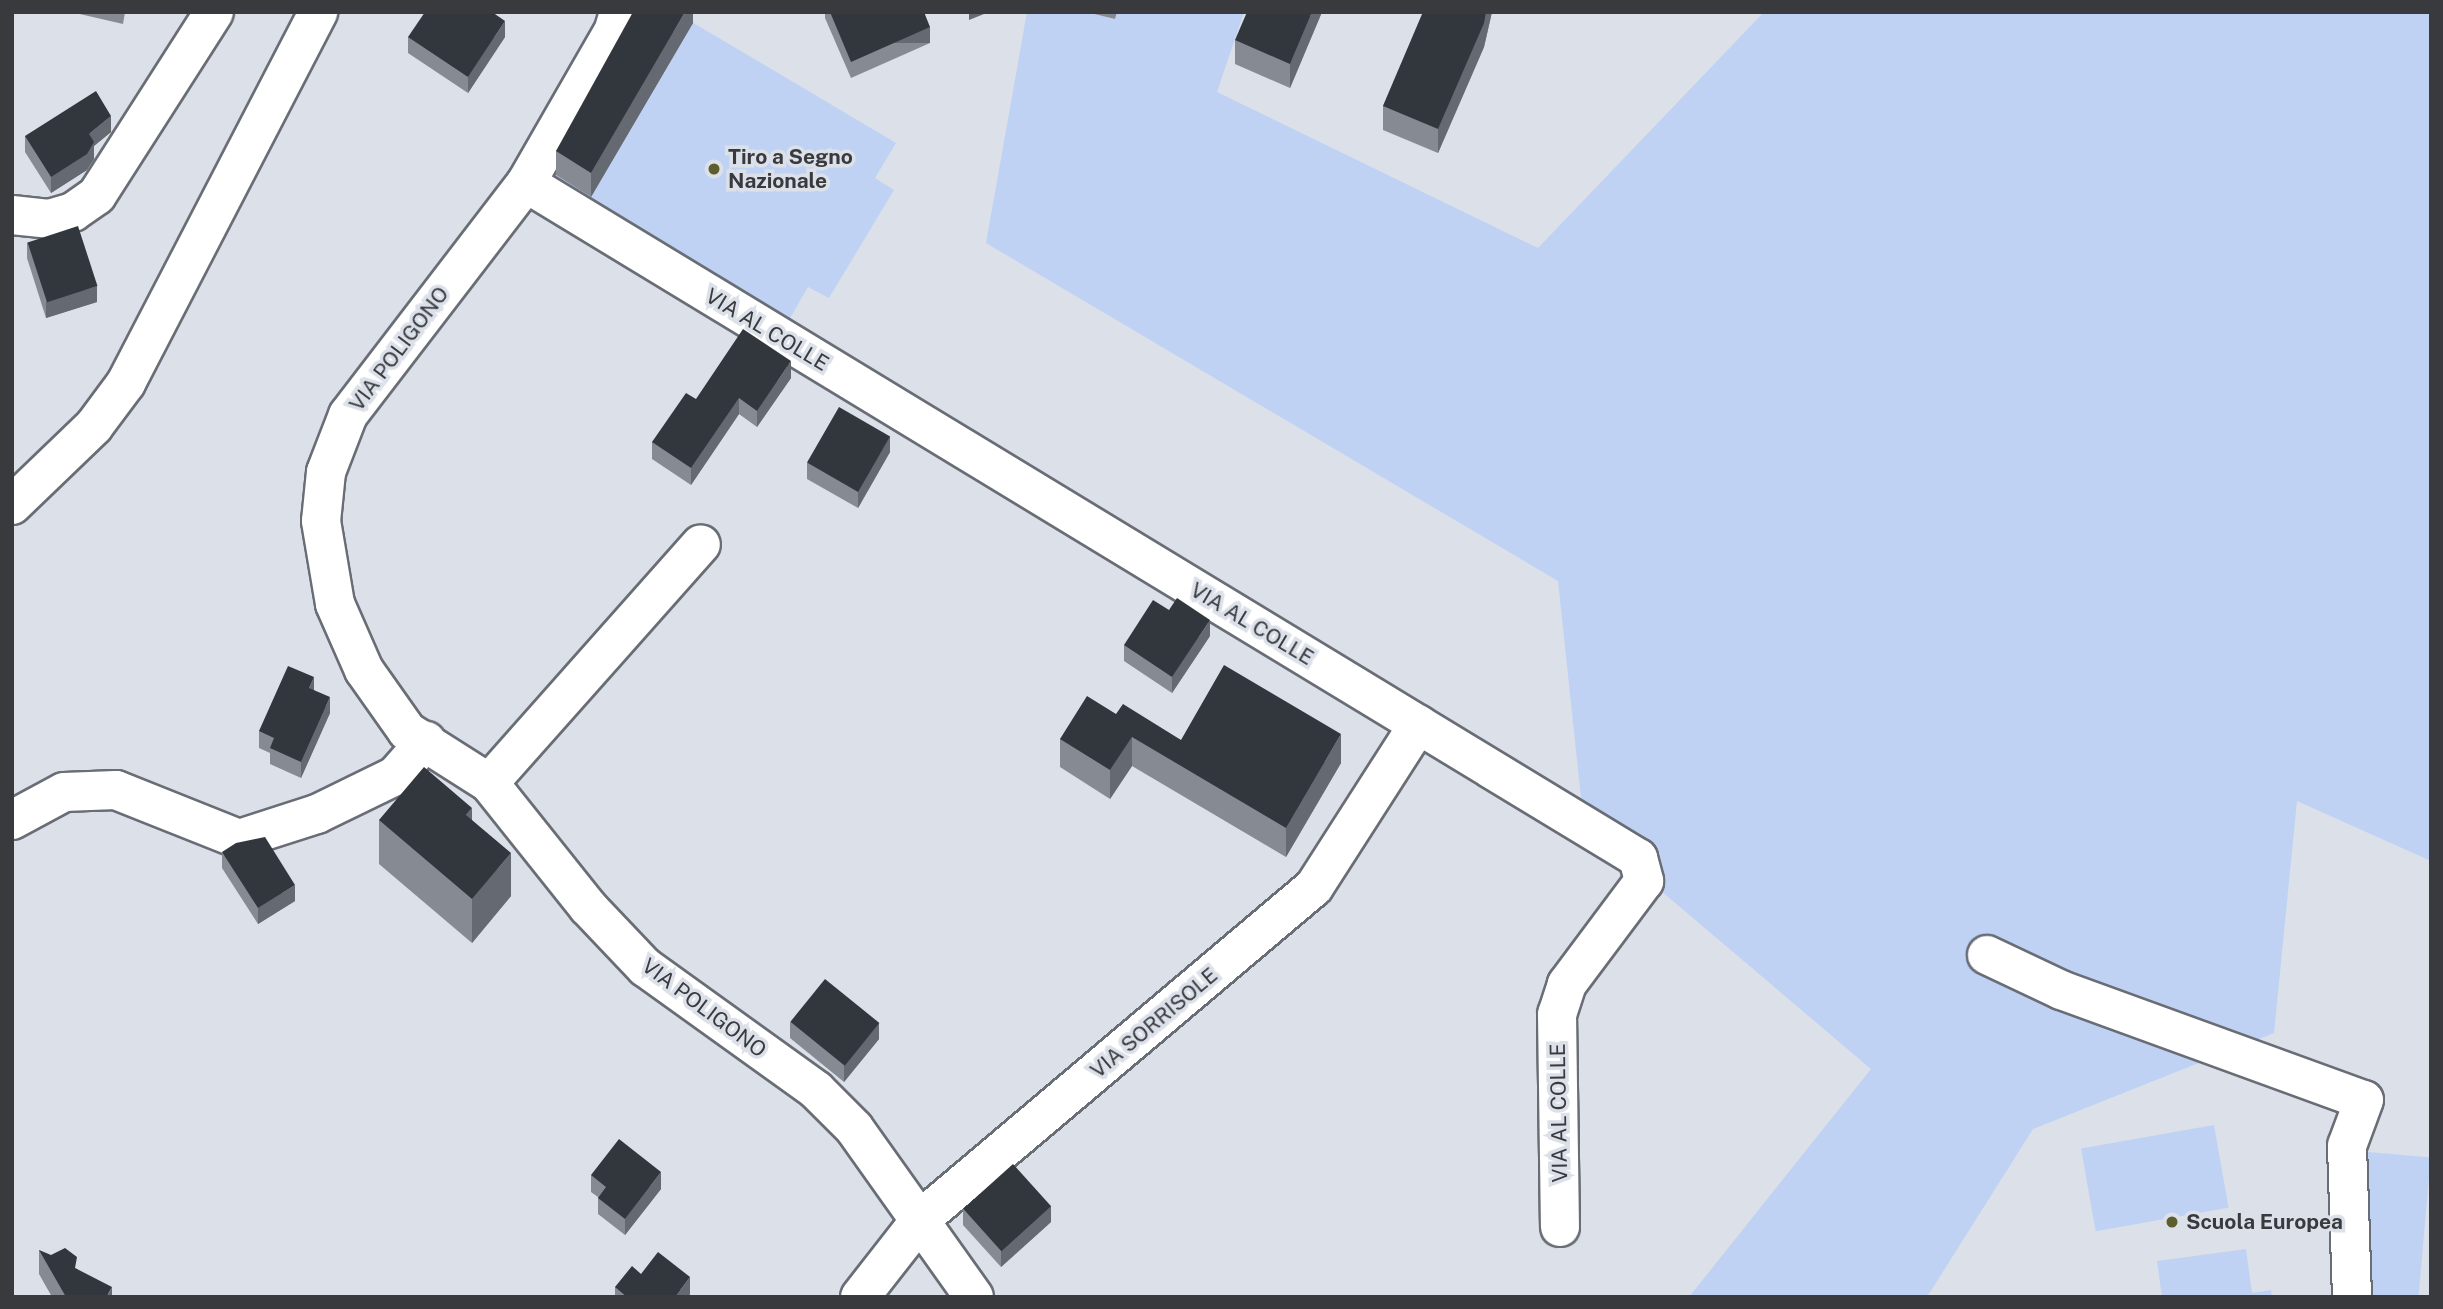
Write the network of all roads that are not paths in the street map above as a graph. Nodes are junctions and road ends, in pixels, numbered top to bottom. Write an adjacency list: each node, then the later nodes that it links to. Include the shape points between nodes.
1 (215, 12): 5 (street, via 97,195 73,212 49,219)
2 (318, 12): 6 (street, via 126,383 94,426)
3 (619, 12): 4 (street, VIA POLIGONO, via 614,30)
4 (526, 183): 8 (street, VIA AL COLLE); 9 (street, VIA POLIGONO, via 348,415 326,472 321,521 335,604 364,670 394,716 407,731)
5 (12, 215)
6 (12, 505)
7 (701, 544): 10 (street)
8 (1418, 725): 13 (street, VIA SORRISOLE, via 1314,887); 14 (street, VIA AL COLLE, via 1638,858 1644,881 1567,984 1557,1014)
9 (425, 741): 10 (street, VIA POLIGONO); 11 (street, via 395,776 317,814 239,839 116,790 64,792)
10 (489, 783): 13 (street, VIA POLIGONO, via 588,907 645,967 816,1090 854,1128)
11 (12, 820)
12 (1987, 956): 17 (street, via 2061,990 2364,1100 2347,1146)
13 (920, 1219): 15 (street, VIA SORRISOLE); 16 (street, VIA POLIGONO)
14 (1560, 1227)
15 (860, 1297)
16 (974, 1297)
17 (2352, 1297)

